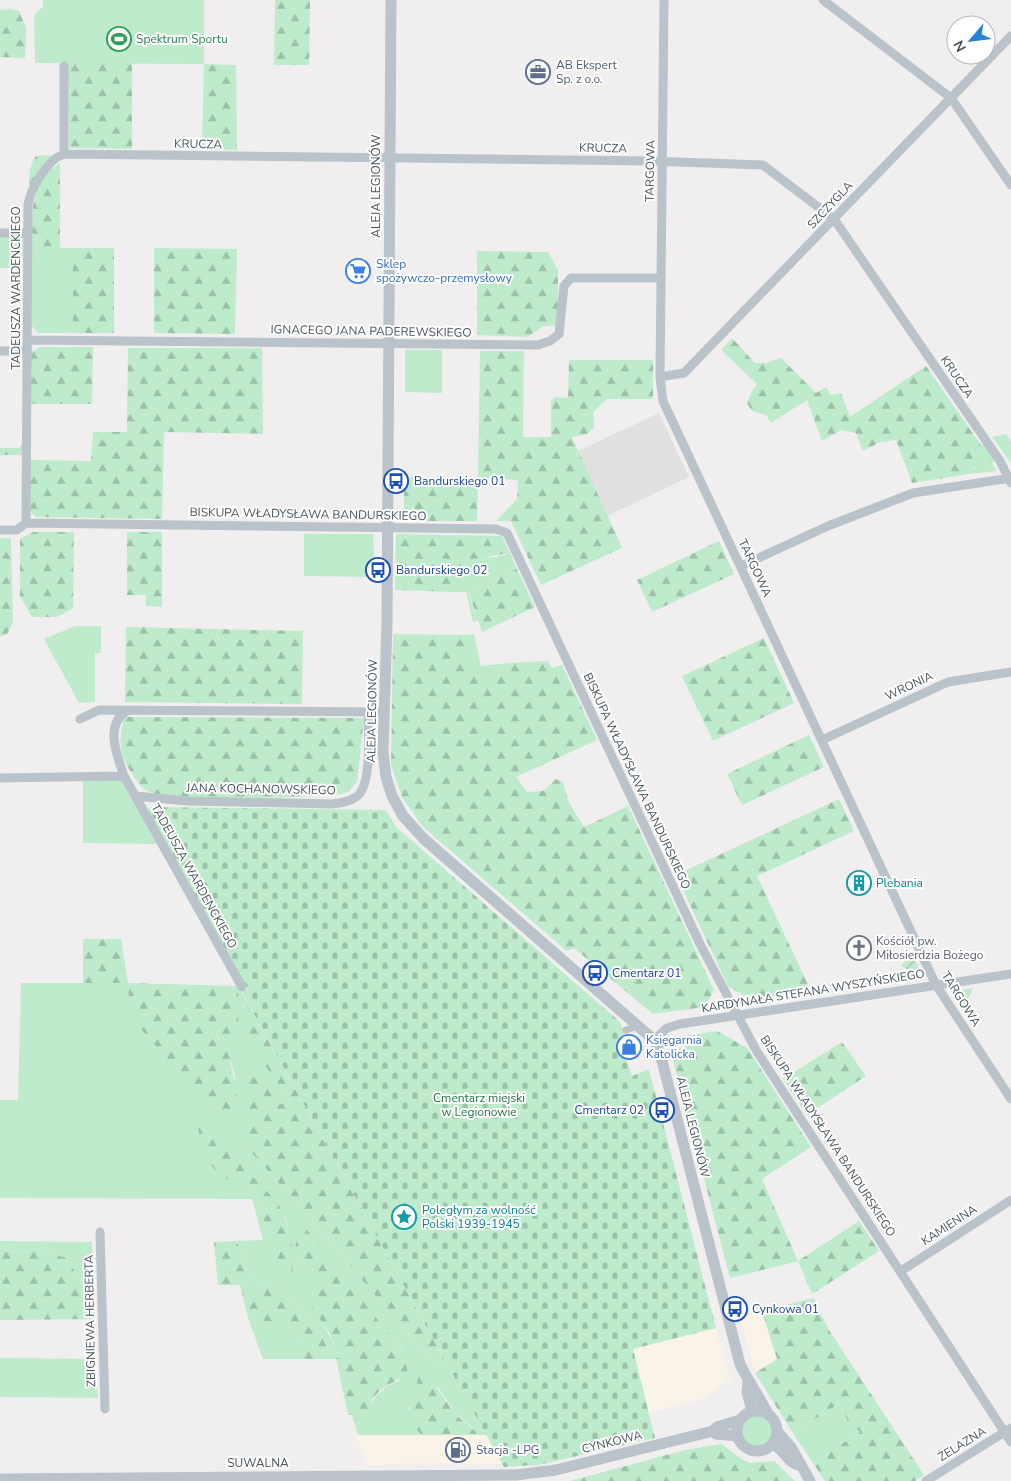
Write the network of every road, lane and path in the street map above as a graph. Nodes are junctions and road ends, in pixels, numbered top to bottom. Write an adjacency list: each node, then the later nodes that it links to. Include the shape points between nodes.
1 (391, 0): 8 (street, ALEJA LEGIONÓW)
2 (664, 0): 9 (street, TARGOWA)
3 (823, 0): 6 (street)
4 (1011, 36): 6 (street, SZCZYGLA)
5 (64, 66): 7 (street)
6 (950, 98): 10 (street); 11 (street, SZCZYGLA)
7 (64, 154): 8 (street, KRUCZA); 13 (street, TADEUSZA WARDENCKIEGO, via 55,159 30,197)
8 (390, 160): 9 (street, KRUCZA); 16 (street, ALEJA LEGIONÓW)
9 (663, 161): 11 (street, KRUCZA, via 763,165); 14 (street, TARGOWA)
10 (1011, 185)
11 (834, 219): 19 (street, SZCZYGLA, via 684,372); 20 (street, KRUCZA)
12 (0, 233): 13 (street)
13 (28, 233): 15 (street, TADEUSZA WARDENCKIEGO)
14 (661, 278): 16 (street, IGNACEGO JANA PADEREWSKIEGO, via 576,276 567,280 558,334 538,345); 19 (street, TARGOWA)
15 (28, 340): 16 (street, IGNACEGO JANA PADEREWSKIEGO); 17 (street, TADEUSZA WARDENCKIEGO)
16 (389, 344): 22 (street, ALEJA LEGIONÓW)
17 (28, 350): 18 (street); 21 (street, TADEUSZA WARDENCKIEGO)
18 (0, 351)
19 (660, 377): 24 (street, TARGOWA, via 664,401)
20 (1010, 480): 24 (street, via 913,493 828,526)
21 (26, 523): 22 (street, BISKUPA WŁADYSŁAWA BANDURSKIEGO); 23 (street, BISKUPA WŁADYSŁAWA BANDURSKIEGO, via 17,530)
22 (387, 528): 28 (street, ALEJA LEGIONÓW); 37 (street, BISKUPA WŁADYSŁAWA BANDURSKIEGO, via 496,529 507,533 700,944)
23 (0, 530)
24 (741, 566): 30 (street, TARGOWA)
25 (1011, 672): 30 (street, WRONIA, via 948,682)
26 (127, 710): 27 (street); 29 (street, via 99,710); 31 (street, TADEUSZA WARDENCKIEGO, via 117,719 114,731)
27 (368, 711): 28 (street); 33 (street, JANA KOCHANOWSKIEGO, via 367,780 358,796 345,802 188,801)
28 (384, 712): 38 (street, ALEJA LEGIONÓW, via 383,752 388,783 408,823)
29 (80, 718)
30 (822, 740): 35 (street, TARGOWA)
31 (124, 776): 32 (street); 33 (street, TADEUSZA WARDENCKIEGO)
32 (0, 778)
33 (135, 796): 36 (street, TADEUSZA WARDENCKIEGO)
34 (1011, 974): 35 (street, KARDYNAŁA STEFANA WYSZYŃSKIEGO)
35 (936, 985): 37 (street, KARDYNAŁA STEFANA WYSZYŃSKIEGO); 41 (street, TARGOWA)
36 (242, 988)
37 (739, 1014): 40 (street, KARDYNAŁA STEFANA WYSZYŃSKIEGO, via 676,1024 662,1031); 44 (street, BISKUPA WŁADYSŁAWA BANDURSKIEGO, via 756,1050)
38 (639, 1026): 39 (street); 40 (street, ALEJA LEGIONÓW)
39 (626, 1030)
40 (654, 1040): 45 (street, ALEJA LEGIONÓW, via 740,1364)
41 (1011, 1099)
42 (1011, 1200): 44 (street, KAMIENNA)
43 (100, 1232): 46 (street, ZBIGNIEWA HERBERTA)
44 (901, 1272): 50 (street, BISKUPA WŁADYSŁAWA BANDURSKIEGO)
45 (748, 1382): 47 (street, ALEJA LEGIONÓW); 48 (street, ALEJA LEGIONÓW)
46 (105, 1410)
47 (752, 1411): 48 (street); 49 (street)
48 (768, 1414): 52 (street)
49 (740, 1420): 51 (street, CYNKOWA); 53 (street)
50 (1008, 1430): 54 (street, BISKUPA WŁADYSŁAWA BANDURSKIEGO); 61 (street, ŻELAZNA)
51 (713, 1431): 53 (street, CYNKOWA); 57 (street, CYNKOWA)
52 (777, 1431): 55 (street); 56 (street, via 791,1447)
53 (737, 1436): 55 (street, via 743,1446 752,1451)
54 (1011, 1442)
55 (772, 1444): 56 (street, via 780,1448 791,1462)
56 (799, 1465): 60 (street)
57 (518, 1478): 59 (street, SUWALNA)
58 (0, 1479): 59 (street, SUWALNA)
59 (132, 1479)
60 (810, 1481)
61 (926, 1481)

